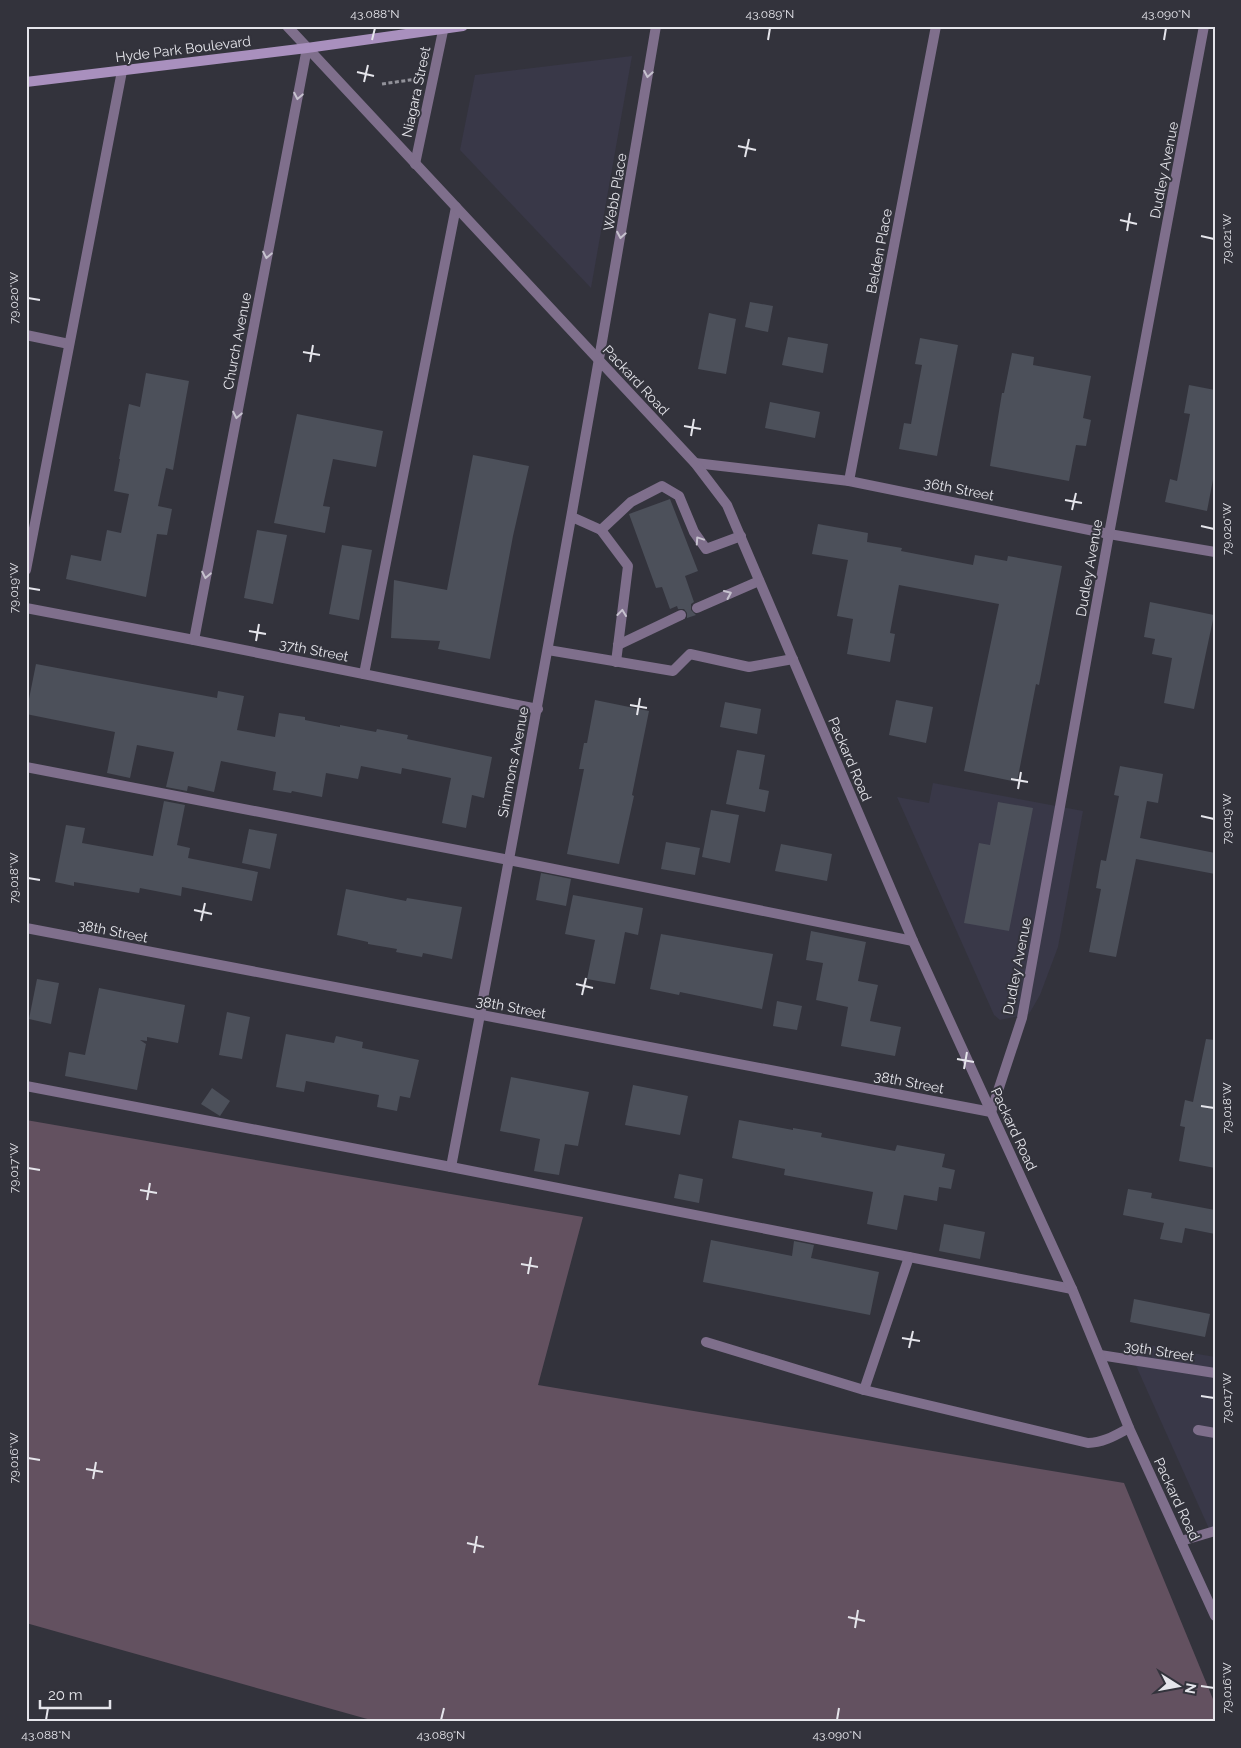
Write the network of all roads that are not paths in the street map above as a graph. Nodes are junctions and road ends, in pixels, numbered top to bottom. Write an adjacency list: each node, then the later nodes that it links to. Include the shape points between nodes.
1 (287, 26): 7 (street, Packard Road)
2 (463, 26): 6 (main road, Hyde Park Boulevard)
3 (656, 26): 14 (street, Webb Place, one-way to 14)
4 (936, 26): 16 (street, Belden Place)
5 (1204, 26): 19 (street, Dudley Avenue)
6 (443, 27): 7 (main road, Hyde Park Boulevard); 10 (street, Niagara Street)
7 (307, 48): 8 (main road, Hyde Park Boulevard); 10 (street, Packard Road); 27 (street, Church Avenue, one-way to 27)
8 (122, 71): 9 (main road, Hyde Park Boulevard); 13 (street)
9 (26, 82)
10 (415, 164): 11 (street, Packard Road)
11 (456, 207): 14 (street, Packard Road); 32 (street)
12 (26, 335): 13 (street)
13 (68, 344): 22 (street)
14 (600, 362): 15 (street, Packard Road); 17 (street, Simmons Avenue)
15 (695, 463): 16 (street, 36th Street); 20 (street, Packard Road, via 727,504)
16 (849, 481): 19 (street, 36th Street)
17 (572, 517): 18 (street); 29 (street, Simmons Avenue)
18 (601, 530): 20 (street, one-way to 18, via 706,549 694,532 679,496 662,486 631,502); 28 (street, one-way to 18, via 628,566)
19 (1109, 534): 21 (street, 36th Street); 40 (street, Dudley Avenue, via 1022,1018)
20 (741, 536): 23 (street, Packard Road)
21 (1215, 552)
22 (26, 570)
23 (760, 581): 25 (street, one-way to 23); 30 (street, Packard Road)
24 (26, 608): 27 (street, 37th Street)
25 (697, 608)
26 (681, 615): 28 (street)
27 (194, 640): 32 (street, 37th Street)
28 (618, 644): 31 (street)
29 (548, 650): 31 (street); 33 (street, Simmons Avenue)
30 (793, 659): 31 (street, via 749,667 690,654 673,671); 37 (street, Packard Road)
31 (616, 662)
32 (364, 674): 33 (street, 37th Street)
33 (538, 709): 35 (street, Simmons Avenue)
34 (26, 767): 35 (street)
35 (509, 860): 37 (street); 38 (street, Simmons Avenue)
36 (26, 928): 38 (street, 38th Street)
37 (913, 941): 40 (street, Packard Road)
38 (480, 1015): 40 (street, 38th Street); 41 (street, Simmons Avenue)
39 (26, 1086): 41 (street)
40 (991, 1112): 43 (street, Packard Road)
41 (451, 1167): 42 (street)
42 (909, 1257): 43 (street); 47 (street)
43 (1072, 1289): 45 (street, Packard Road)
44 (706, 1342): 47 (street)
45 (1100, 1355): 46 (street, 39th Street); 48 (street, Packard Road)
46 (1215, 1373)
47 (864, 1390): 48 (street, via 1088,1443 1106,1440)
48 (1129, 1428): 52 (street, Packard Road)
49 (1198, 1430): 50 (street)
50 (1215, 1433)
51 (1215, 1531): 52 (street)
52 (1182, 1542): 53 (street, Packard Road)
53 (1215, 1616)

